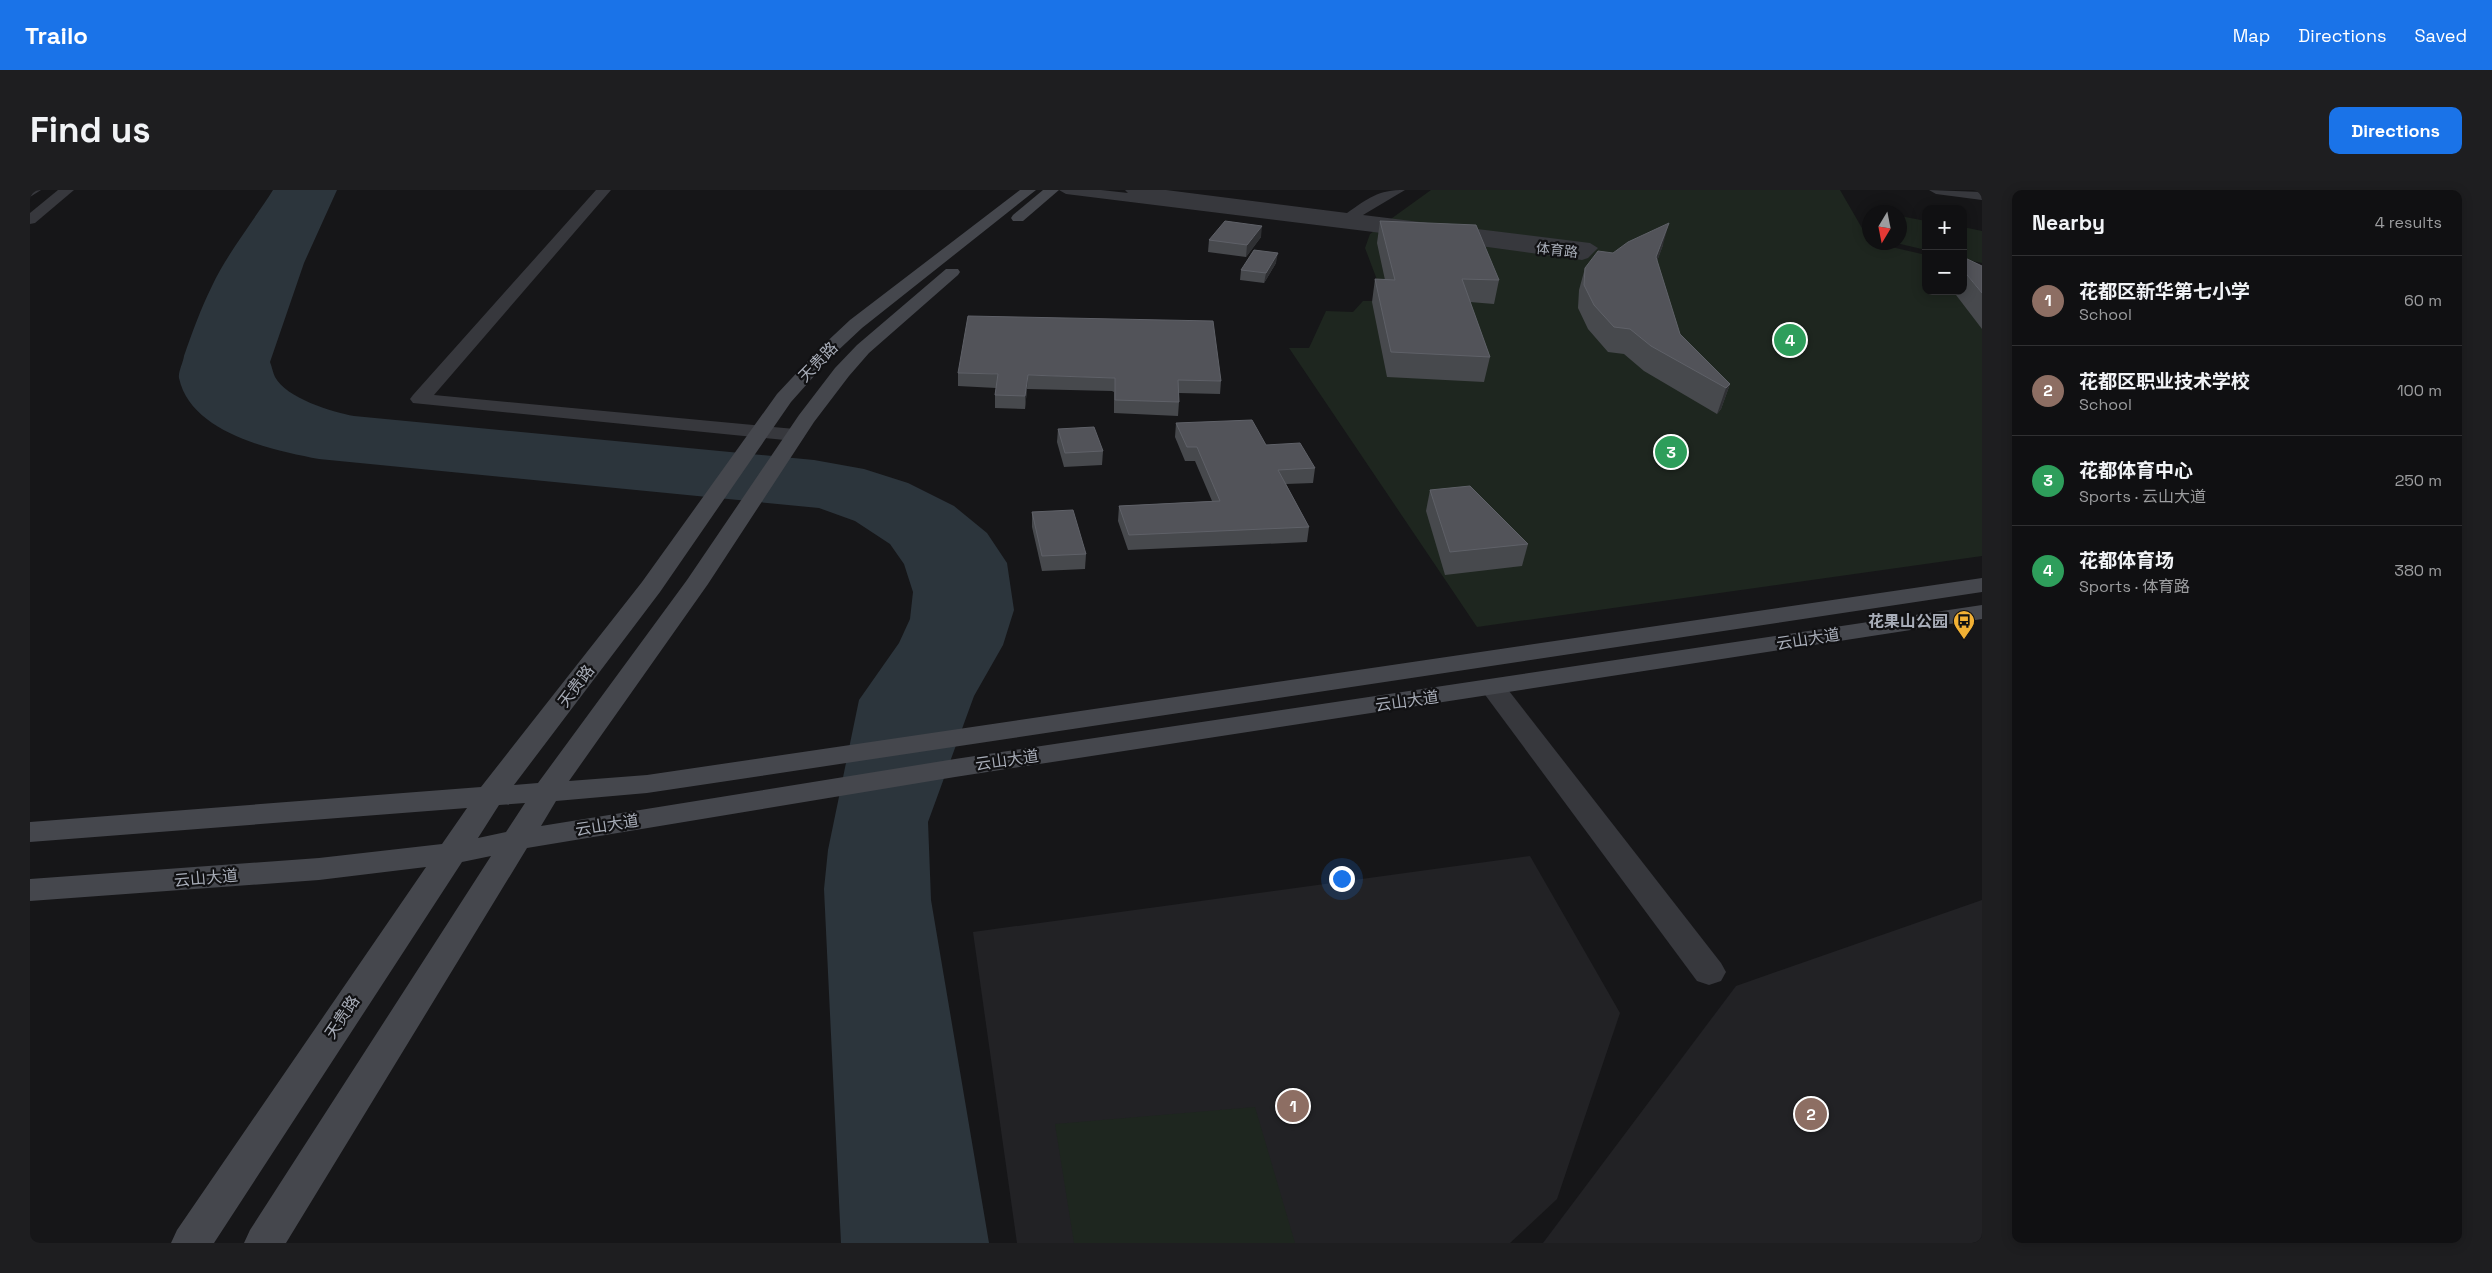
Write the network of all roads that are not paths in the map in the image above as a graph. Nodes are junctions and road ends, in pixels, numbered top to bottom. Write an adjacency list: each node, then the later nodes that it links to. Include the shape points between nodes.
1 (34, 190): 10 (street)
2 (66, 190): 12 (street)
3 (604, 190): 14 (street, via 420,399)
4 (1028, 190): 14 (main road, 天贵路, via 851,329 796,384)
5 (1052, 190): 15 (main road, 天贵路, via 864,349 825,392)
6 (1066, 190): 13 (street, 体育路)
7 (1132, 190): 13 (street, 体育路)
8 (1398, 190): 13 (street, via 1377,199)
9 (1936, 190): 11 (street)
10 (30, 193)
11 (1982, 196)
12 (30, 220)
13 (1346, 220): 13 (street, 体育路, via 1582,255 1590,248)
14 (760, 432): 15 (street); 20 (main road, 天贵路, via 651,587)
15 (795, 435): 19 (main road, 天贵路, via 659,637)
16 (1982, 585): 19 (main road, 云山大道, via 647,784)
17 (1982, 612): 18 (main road, 云山大道)
18 (1493, 688): 22 (main road, 云山大道, via 1029,757); 25 (street)
19 (547, 791): 20 (main road, 云山大道); 22 (main road, 天贵路)
20 (491, 796): 21 (main road, 云山大道); 23 (main road, 天贵路)
21 (30, 832)
22 (515, 840): 23 (main road, 云山大道); 27 (main road)
23 (451, 854): 24 (main road, 云山大道, via 319,869); 26 (main road, 天贵路)
24 (30, 890)
25 (1709, 972)
26 (191, 1243)
27 (264, 1243)

